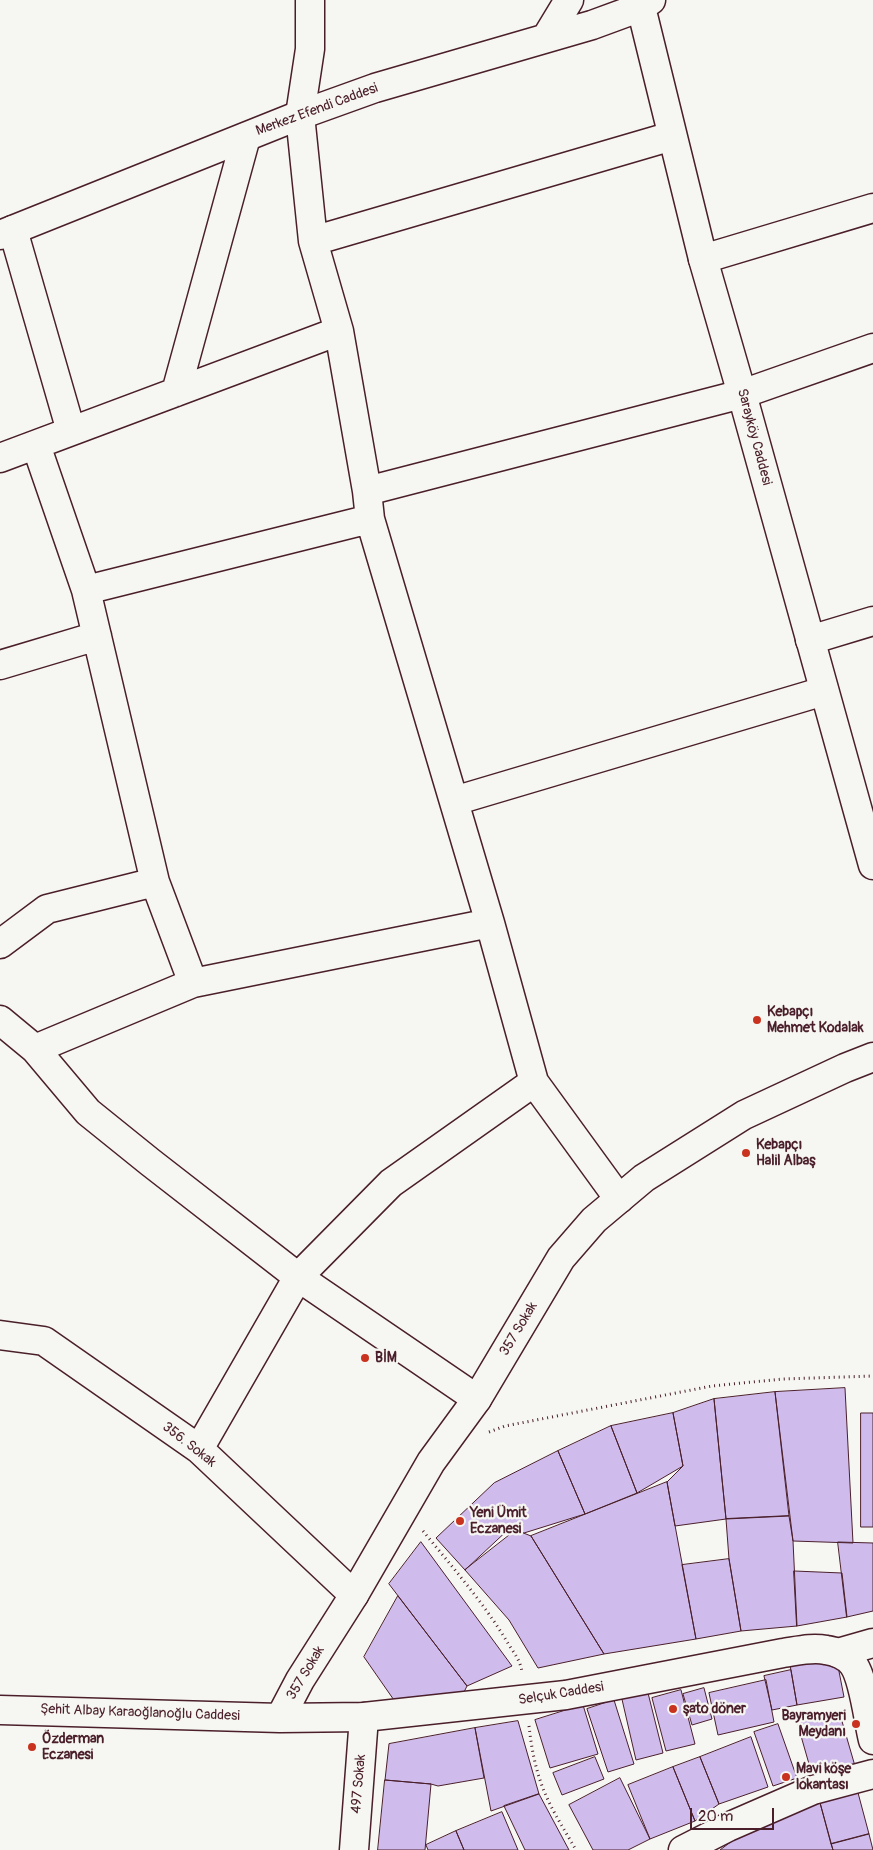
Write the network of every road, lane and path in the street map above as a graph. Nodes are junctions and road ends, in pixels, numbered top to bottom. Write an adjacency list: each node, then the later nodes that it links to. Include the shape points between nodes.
1 (310, 0): 5 (street, via 310,49)
2 (569, 0): 4 (street)
3 (643, 2): 4 (street, Merkez Efendi Caddesi, via 592,25); 6 (street, Sarayköy Caddesi)
4 (546, 38): 5 (street, Merkez Efendi Caddesi, via 375,88)
5 (300, 116): 7 (street, Merkez Efendi Caddesi); 10 (street)
6 (672, 136): 10 (street); 11 (street, Sarayköy Caddesi)
7 (246, 137): 9 (street, Merkez Efendi Caddesi); 14 (street)
8 (873, 208): 11 (street)
9 (6, 232): 16 (street)
10 (313, 241): 12 (street)
11 (703, 259): 15 (street, Sarayköy Caddesi)
12 (339, 331): 14 (street); 19 (street)
13 (873, 348): 15 (street)
14 (176, 392): 16 (street)
15 (742, 394): 19 (street); 24 (street, Sarayköy Caddesi)
16 (71, 431): 17 (street)
17 (36, 445): 18 (street); 21 (street)
18 (0, 458)
19 (367, 491): 20 (street)
20 (370, 519): 21 (street); 27 (street)
21 (86, 590): 23 (street)
22 (873, 621): 24 (street)
23 (97, 636): 25 (street); 29 (street)
24 (810, 640): 26 (street, Sarayköy Caddesi)
25 (0, 665)
26 (824, 691): 27 (street); 28 (street, Sarayköy Caddesi)
27 (454, 801): 30 (street)
28 (873, 865)
29 (155, 882): 31 (street, via 47,908); 32 (street)
30 (490, 923): 32 (street); 36 (street)
31 (0, 944)
32 (193, 983): 34 (street)
33 (0, 1020): 34 (street)
34 (36, 1049): 38 (street, via 88,1112)
35 (873, 1057): 37 (street, 357 Sokak, via 744,1115 644,1178)
36 (534, 1082): 37 (street); 38 (street, via 391,1183)
37 (619, 1199): 41 (street, 357 Sokak, via 594,1220 561,1258)
38 (298, 1277): 41 (street); 43 (street)
39 (0, 1335): 43 (street, 356. Sokak, via 44,1341)
40 (873, 1376): 42 (path, via 784,1379 712,1386 505,1426)
41 (477, 1399): 44 (street, 357 Sokak, via 431,1462)
42 (487, 1433)
43 (199, 1449): 44 (street, 356. Sokak)
44 (354, 1595): 48 (street, 357 Sokak)
45 (873, 1643): 46 (street)
46 (838, 1653): 49 (street, Selçuk Caddesi, via 811,1649 783,1652 566,1695); 50 (street, via 852,1663 860,1677)
47 (0, 1710): 48 (street, Şehit Albay Karaoğlanoğlu Caddesi)
48 (280, 1718): 49 (street, Selçuk Caddesi)
49 (364, 1718): 52 (street, 497 Sokak)
50 (873, 1740)
51 (873, 1774): 53 (street, via 813,1790)
52 (354, 1850)
53 (683, 1850)

